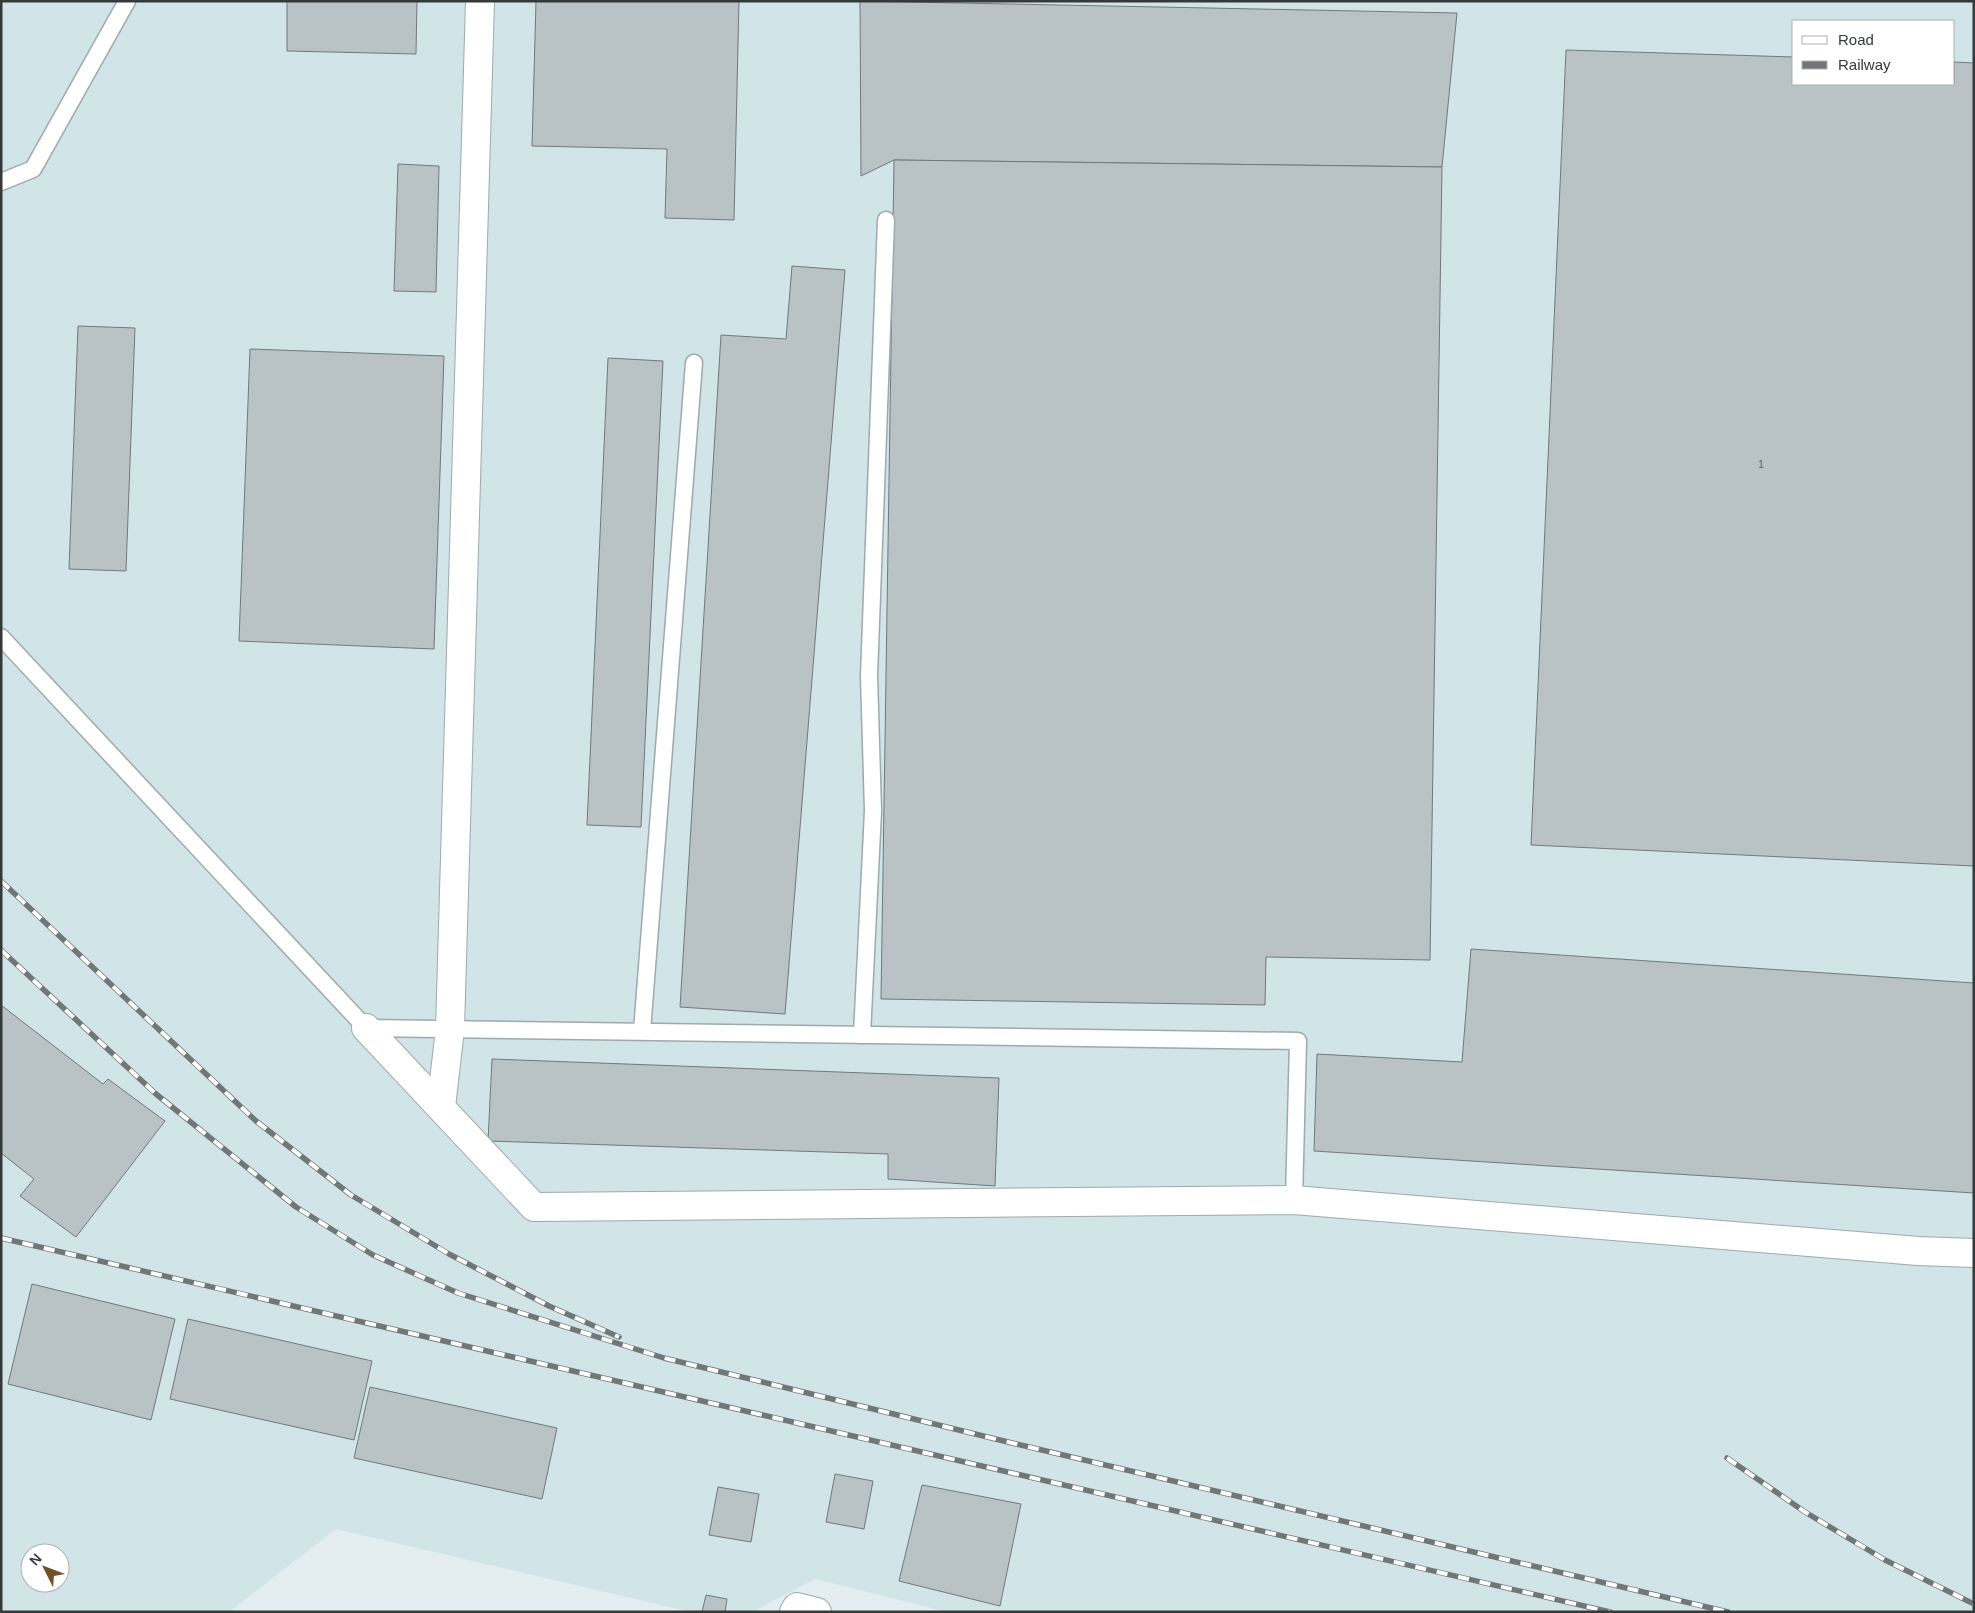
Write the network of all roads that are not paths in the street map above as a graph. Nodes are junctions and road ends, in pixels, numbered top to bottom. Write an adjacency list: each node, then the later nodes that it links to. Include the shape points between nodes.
1 (128, 1): 3 (lane, via 33,169)
2 (480, 1): 8 (street)
3 (1, 182)
4 (886, 220): 10 (lane, via 869,676 873,811)
5 (694, 363): 9 (lane)
6 (1, 637): 7 (lane)
7 (366, 1028): 8 (lane); 11 (street)
8 (450, 1029): 9 (lane); 11 (street)
9 (642, 1032): 10 (lane)
10 (862, 1035): 12 (lane, via 1298,1041)
11 (441, 1107): 12 (street, via 534,1207)
12 (1294, 1200): 13 (street)
13 (1974, 1253)
14 (794, 1612): 15 (street, via 797,1607)
15 (817, 1612)

